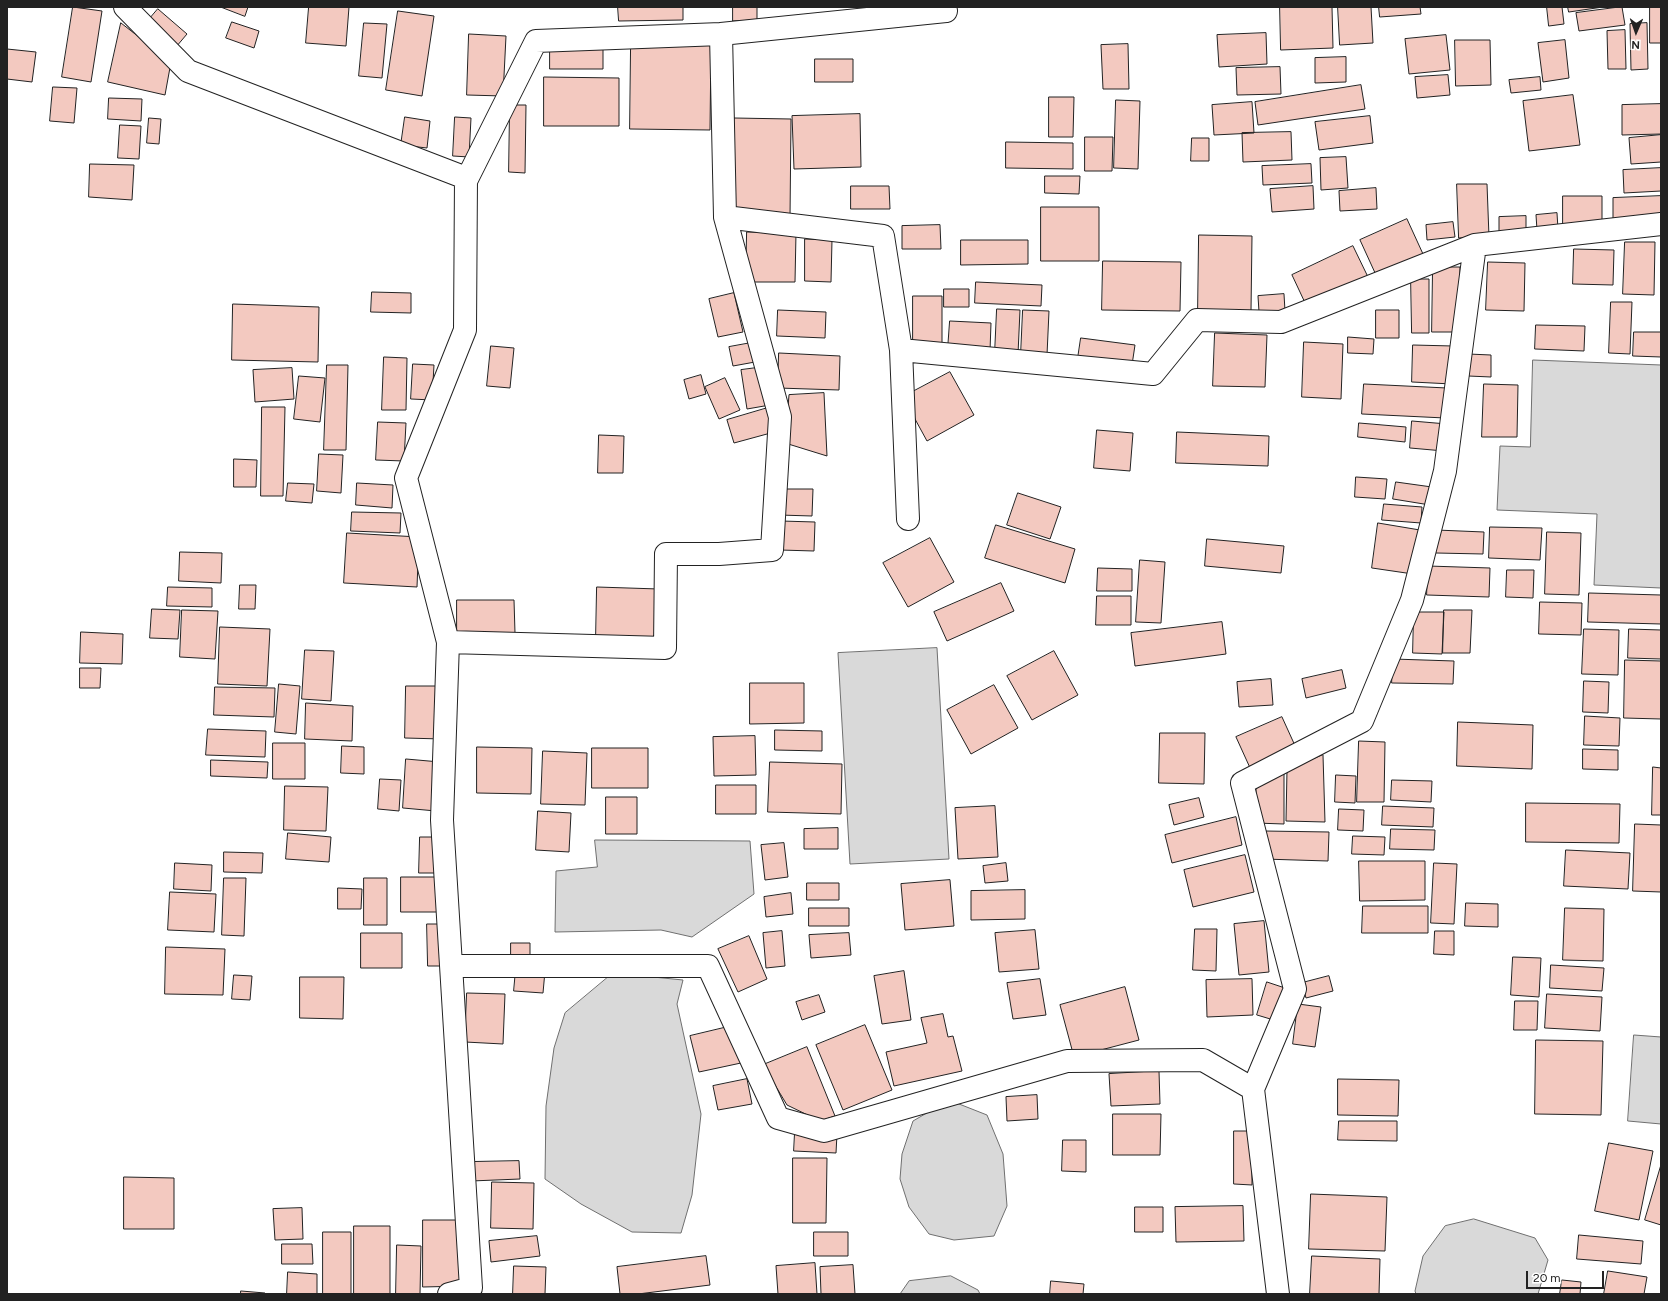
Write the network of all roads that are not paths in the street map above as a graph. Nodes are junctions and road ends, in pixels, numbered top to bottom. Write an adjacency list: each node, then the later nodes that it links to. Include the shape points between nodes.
1 (125, 7): 4 (street, via 188,71 466,178)
2 (946, 7): 3 (street, via 946,11)
3 (721, 34): 4 (street, via 536,41); 5 (street)
4 (466, 181): 10 (street, via 465,330 406,478)
5 (725, 217): 8 (street, via 883,236); 10 (street, via 780,417 772,550 666,554 665,648)
6 (1661, 224): 7 (street)
7 (1475, 245): 8 (street, via 1281,322 1197,320 1153,374); 12 (street, via 1445,470 1412,600 1362,721 1242,783 1295,988)
8 (901, 350): 9 (street)
9 (908, 519)
10 (448, 642): 11 (street, via 442,820)
11 (451, 966): 12 (street, via 708,966 778,1118 824,1130 1067,1061 1203,1060); 13 (street, via 471,1288)
12 (1253, 1089): 14 (street)
13 (449, 1294)
14 (1278, 1294)

